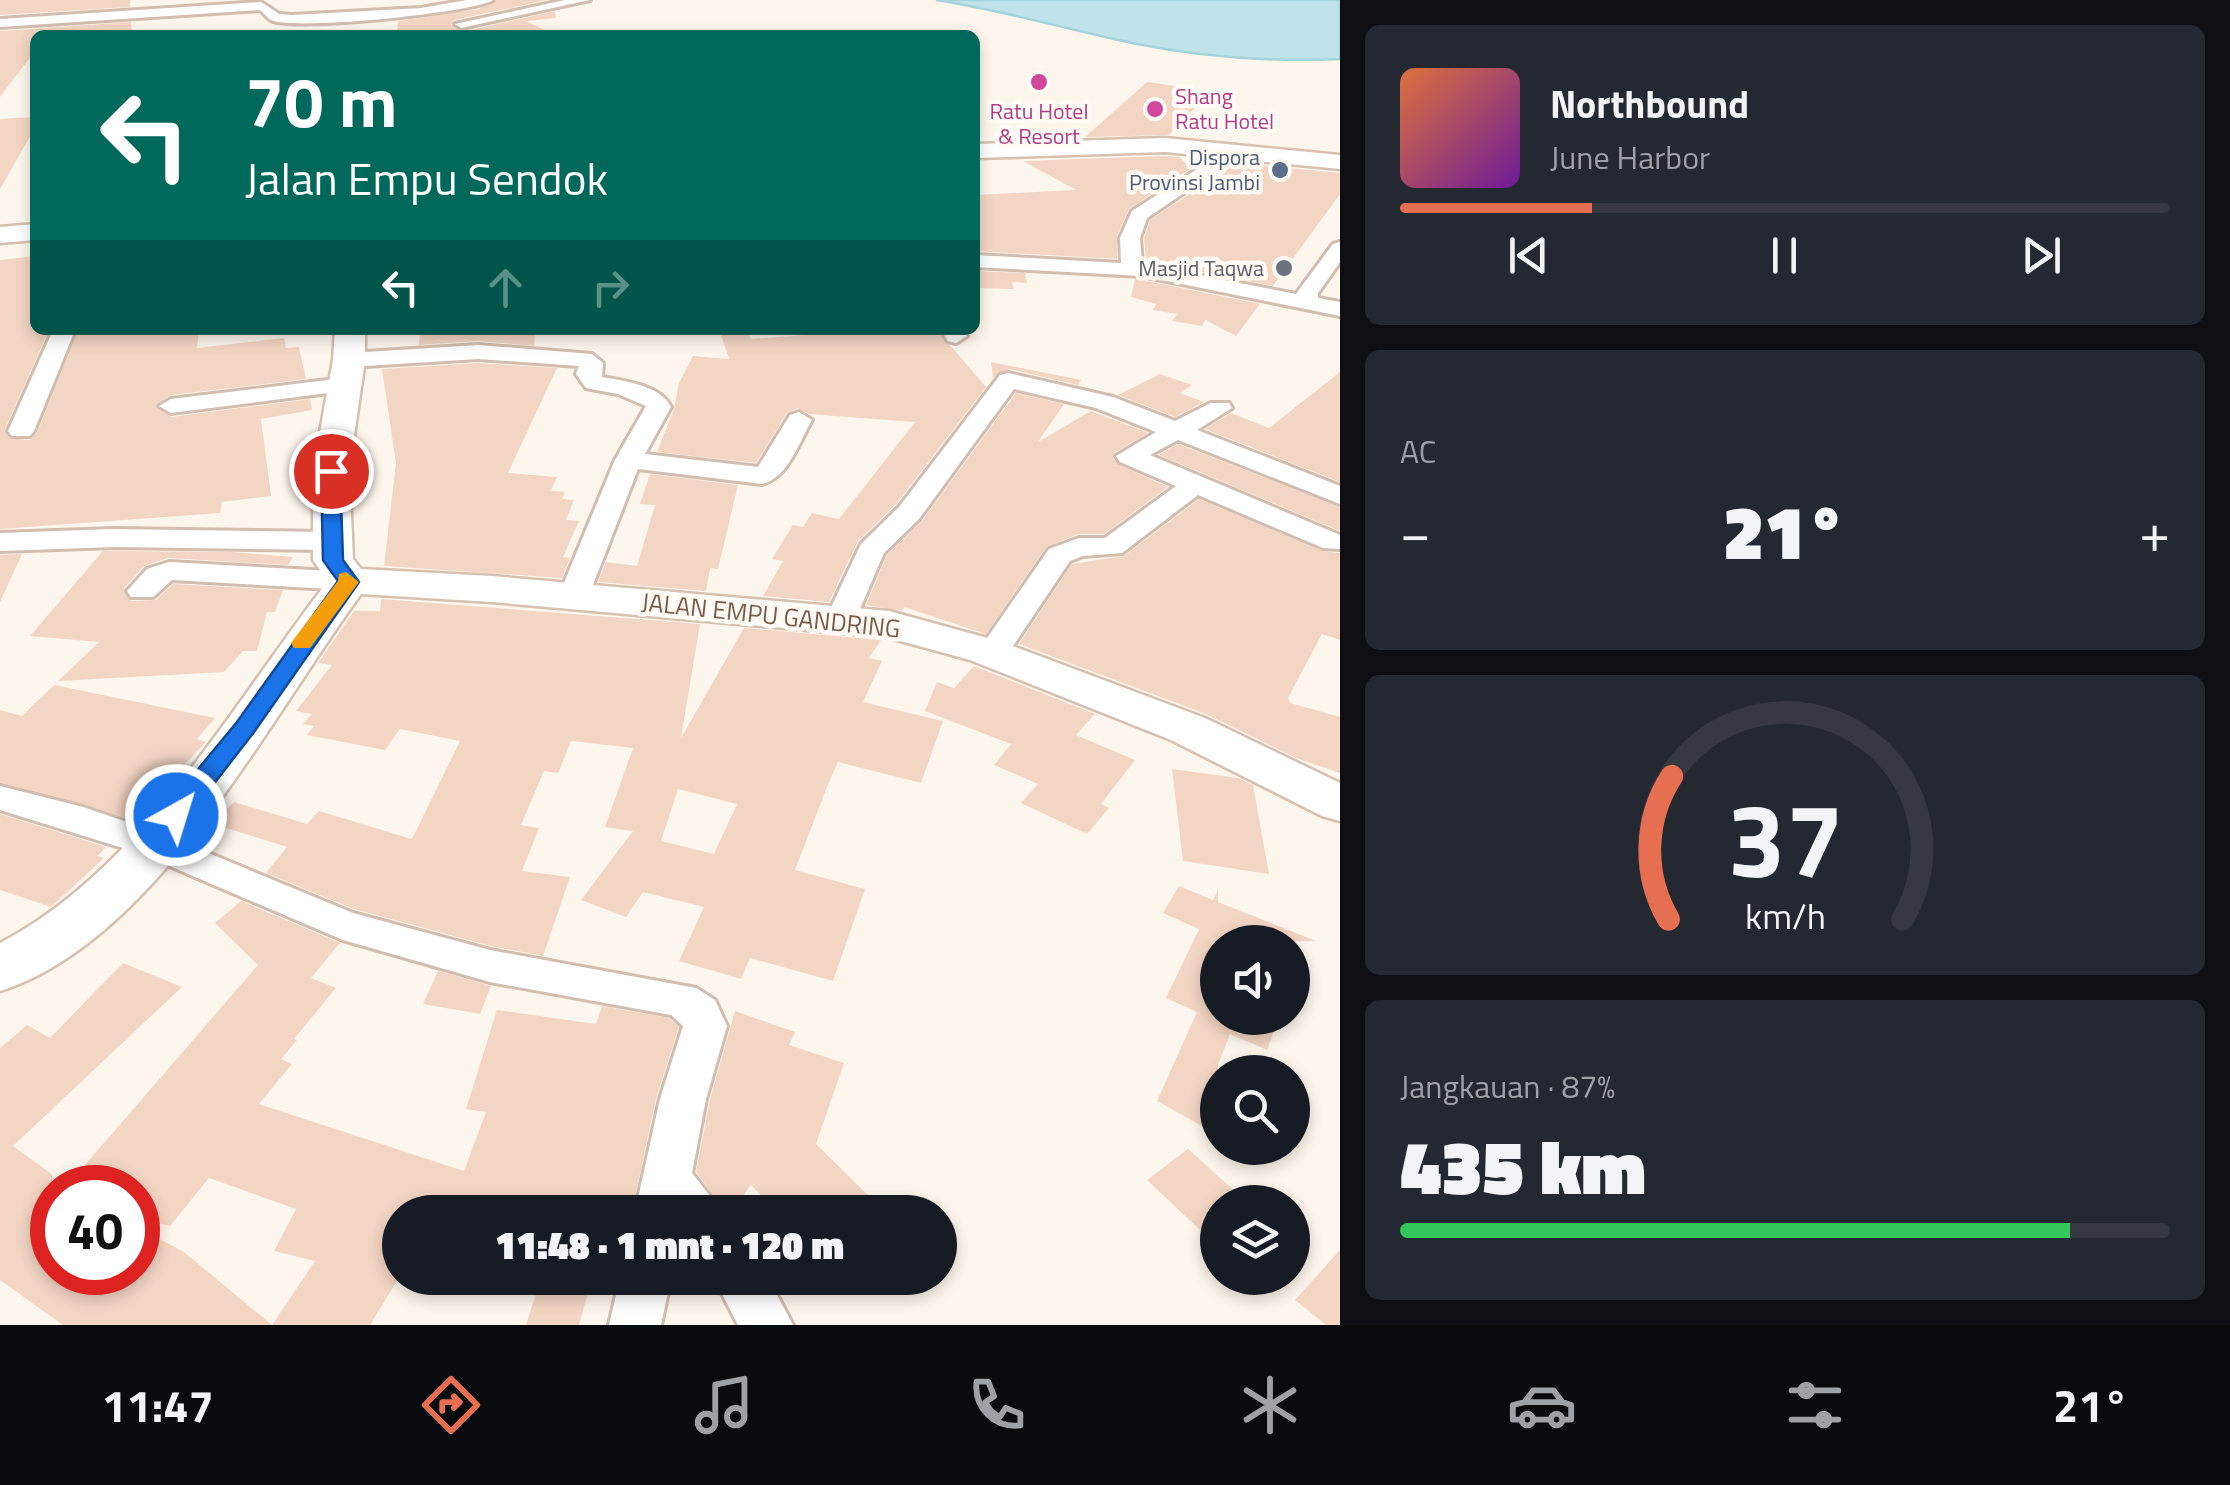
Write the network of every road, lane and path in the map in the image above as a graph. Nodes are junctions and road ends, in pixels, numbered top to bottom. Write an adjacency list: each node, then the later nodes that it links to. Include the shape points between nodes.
1 (395, 0): 4 (street)
2 (486, 0): 4 (street)
3 (584, 0): 6 (street)
4 (420, 12): 5 (street, via 286,19 261,6 154,19); 6 (street)
5 (0, 23)
6 (447, 28): 7 (street)
7 (458, 30)
8 (980, 142): 11 (street, via 1168,138)
9 (1235, 150): 10 (street, via 1123,145); 11 (street); 18 (street, via 1140,216 1130,238)
10 (980, 151)
11 (1340, 159)
12 (30, 224): 13 (street)
13 (0, 226)
14 (30, 232): 15 (street)
15 (0, 235)
16 (1340, 248): 19 (street)
17 (980, 262): 18 (street)
18 (1132, 269): 20 (street)
19 (1330, 275): 20 (street, via 1307,292)
20 (1307, 304): 21 (street)
21 (1340, 309)
22 (62, 335): 28 (street)
23 (348, 358): 24 (street); 29 (street, via 478,352 587,360 594,383 641,393 659,407); 34 (street, via 331,471)
24 (171, 406)
25 (1220, 408): 27 (street)
26 (799, 420): 29 (street, via 762,476)
27 (1176, 430): 30 (street, via 1129,456); 31 (street); 37 (street, via 1073,393 1004,382 909,513 871,550)
28 (21, 432)
29 (628, 460): 36 (street)
30 (1197, 482): 33 (street); 38 (street, via 1112,547 1079,546 1059,555)
31 (1340, 496)
32 (0, 542): 34 (street, via 114,538)
33 (1333, 542)
34 (340, 561): 35 (street, via 169,571); 36 (street, JALAN EMPU GANDRING); 41 (street, via 246,727)
35 (142, 591)
36 (574, 596): 37 (street, JALAN EMPU GANDRING)
37 (842, 618): 38 (street, JALAN EMPU GANDRING, via 889,624)
38 (992, 654): 40 (street, JALAN EMPU GANDRING, via 1188,729)
39 (0, 798): 41 (street)
40 (1340, 804)
41 (152, 844): 42 (street, via 90,913); 43 (street, via 343,926 490,966 681,1000 700,1012 705,1026 683,1099)
42 (0, 969)
43 (674, 1195)
44 (642, 1295): 46 (street)
45 (750, 1295): 47 (street)
46 (635, 1325)
47 (767, 1325)

